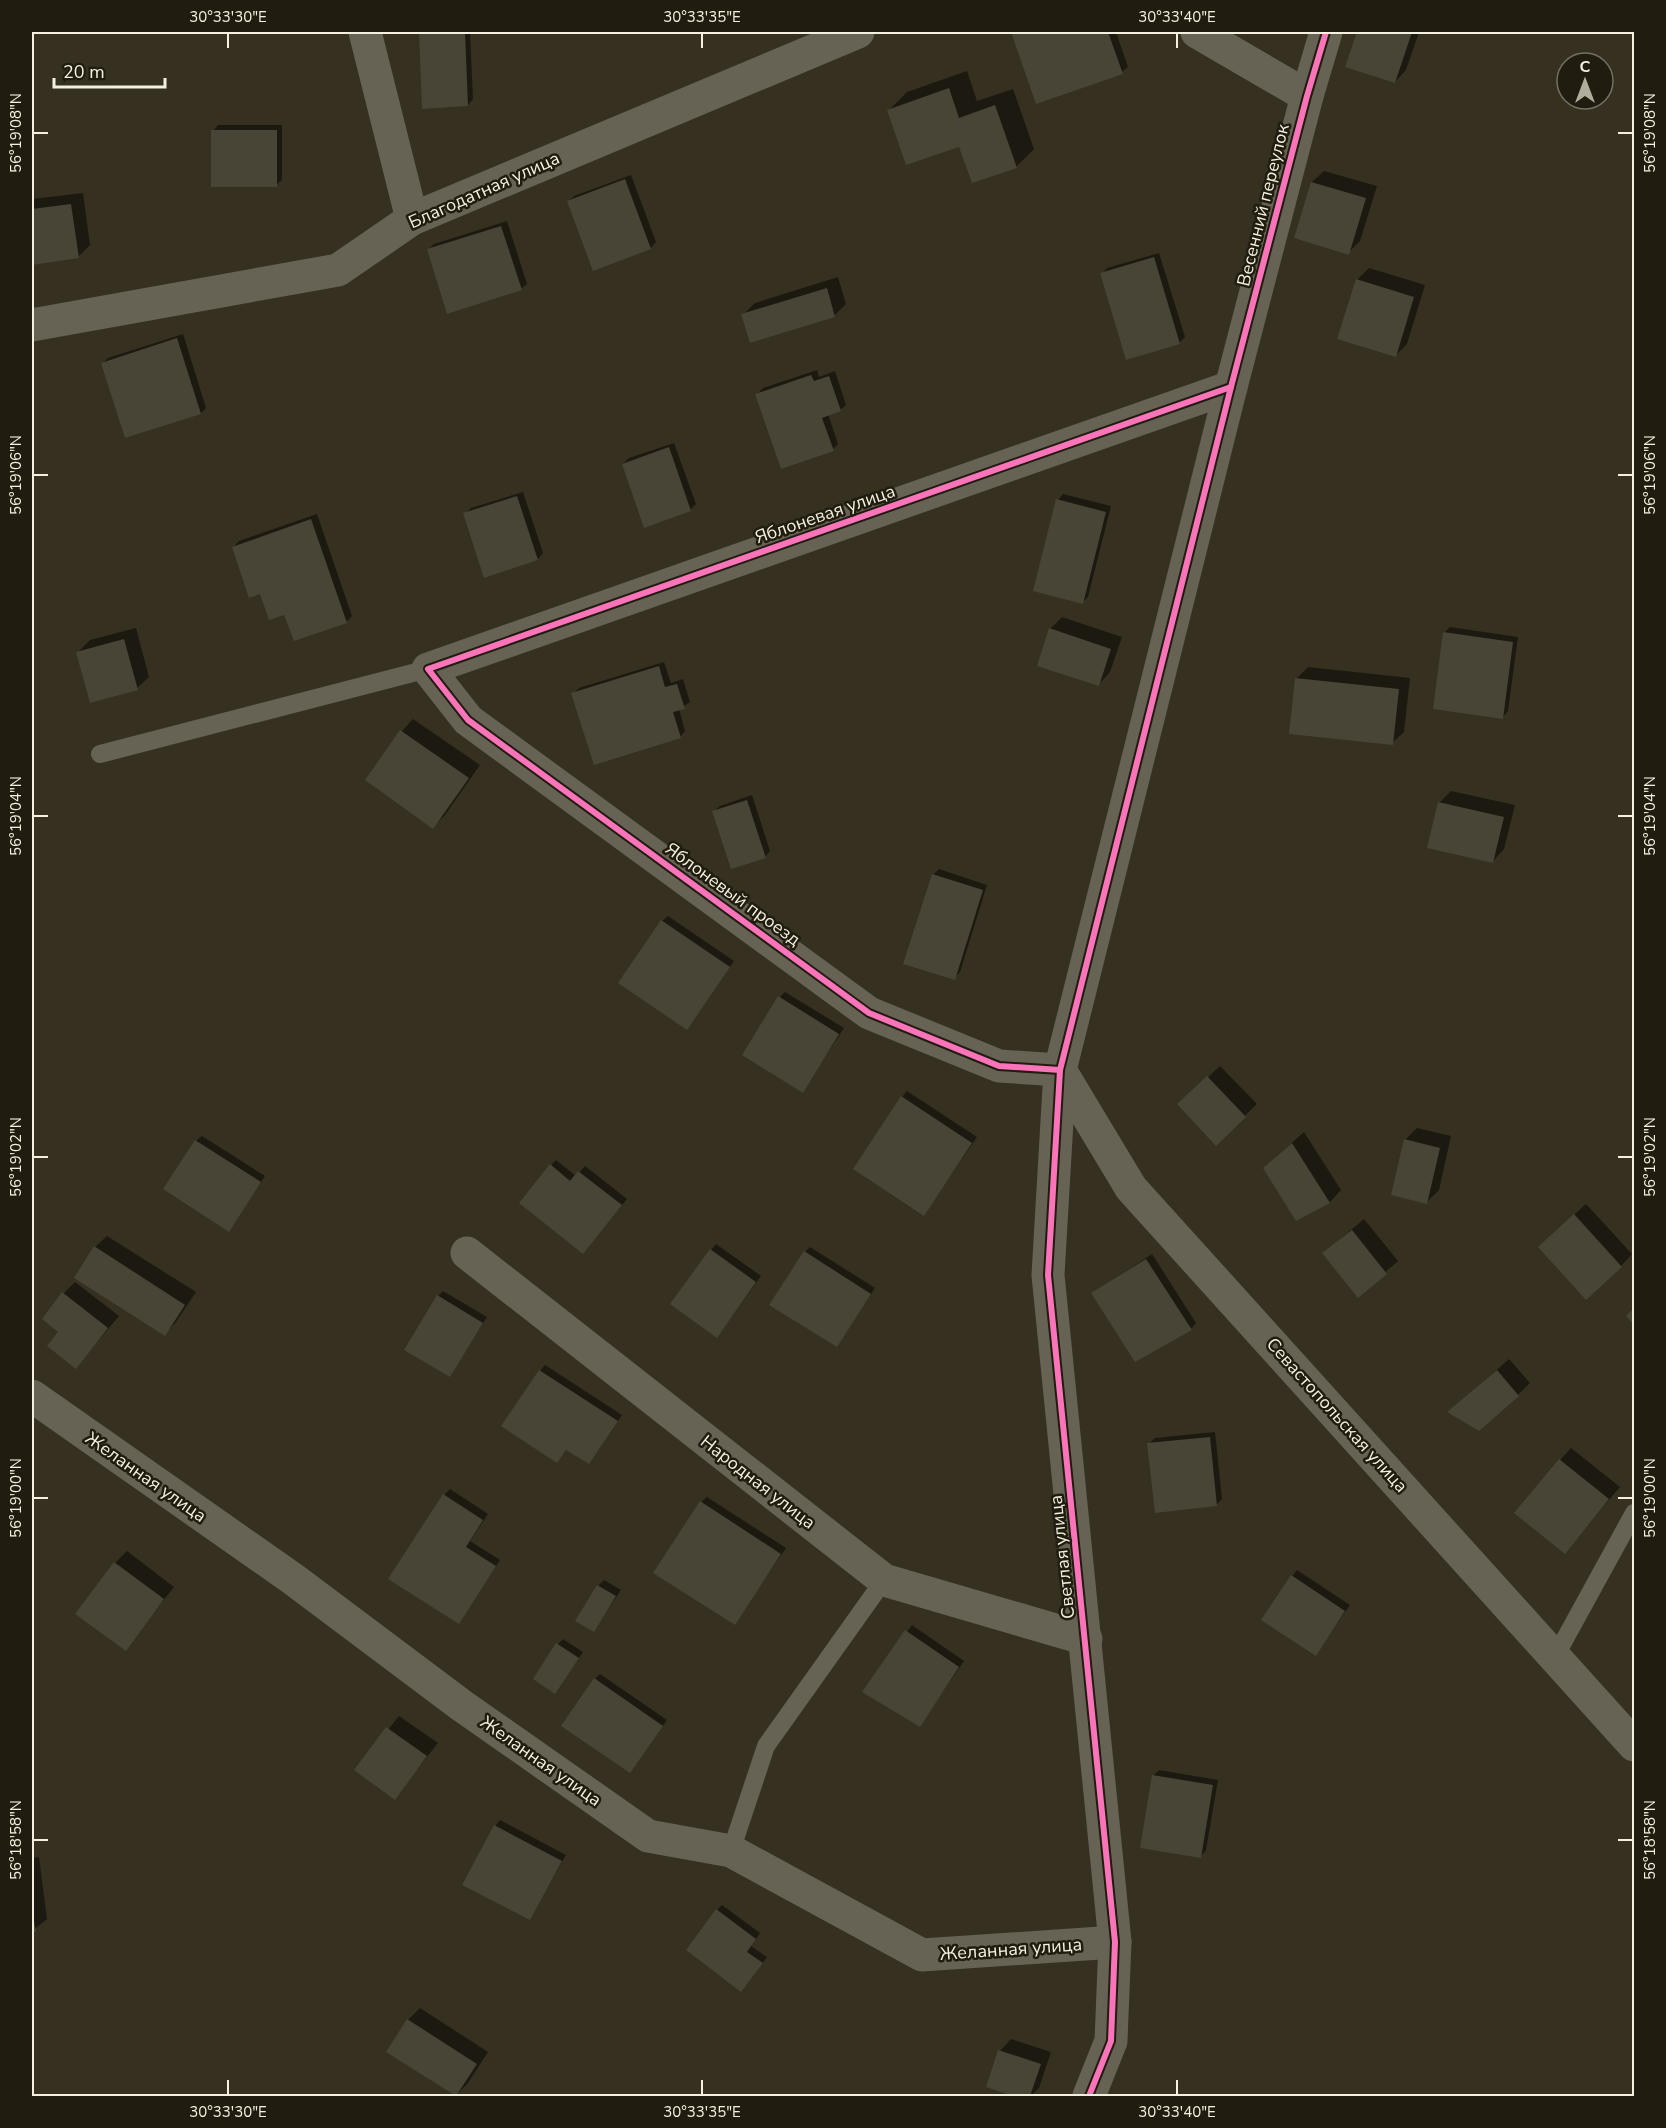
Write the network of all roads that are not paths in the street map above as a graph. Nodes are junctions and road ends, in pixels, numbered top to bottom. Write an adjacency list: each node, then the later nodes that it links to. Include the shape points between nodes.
1 (365, 32): 6 (street)
2 (858, 32): 6 (street, Благодатная улица)
3 (1197, 32): 5 (street)
4 (1326, 32): 5 (street, Весенний переулок)
5 (1306, 96): 8 (street, Весенний переулок)
6 (412, 219): 7 (street, Благодатная улица, via 338,270)
7 (32, 325)
8 (1232, 387): 9 (street, Яблоневая улица); 11 (street, Весенний переулок)
9 (428, 669): 10 (lane); 11 (street, Яблоневый проезд, via 468,720 869,1013 999,1066)
10 (100, 754)
11 (1060, 1070): 16 (street, Светлая улица, via 1048,1275); 17 (street, Севастопольская улица, via 1131,1188)
12 (467, 1253): 15 (street, Народная улица)
13 (32, 1396): 19 (street, Желанная улица, via 648,1836)
14 (1635, 1513): 17 (lane)
15 (884, 1580): 16 (street, Народная улица); 19 (lane, via 766,1746)
16 (1086, 1639): 20 (street, Светлая улица)
17 (1555, 1657): 18 (street, Севастопольская улица)
18 (1635, 1745)
19 (730, 1851): 20 (street, Желанная улица, via 922,1955)
20 (1115, 1942): 21 (street, Светлая улица, via 1111,2041)
21 (1089, 2097)

